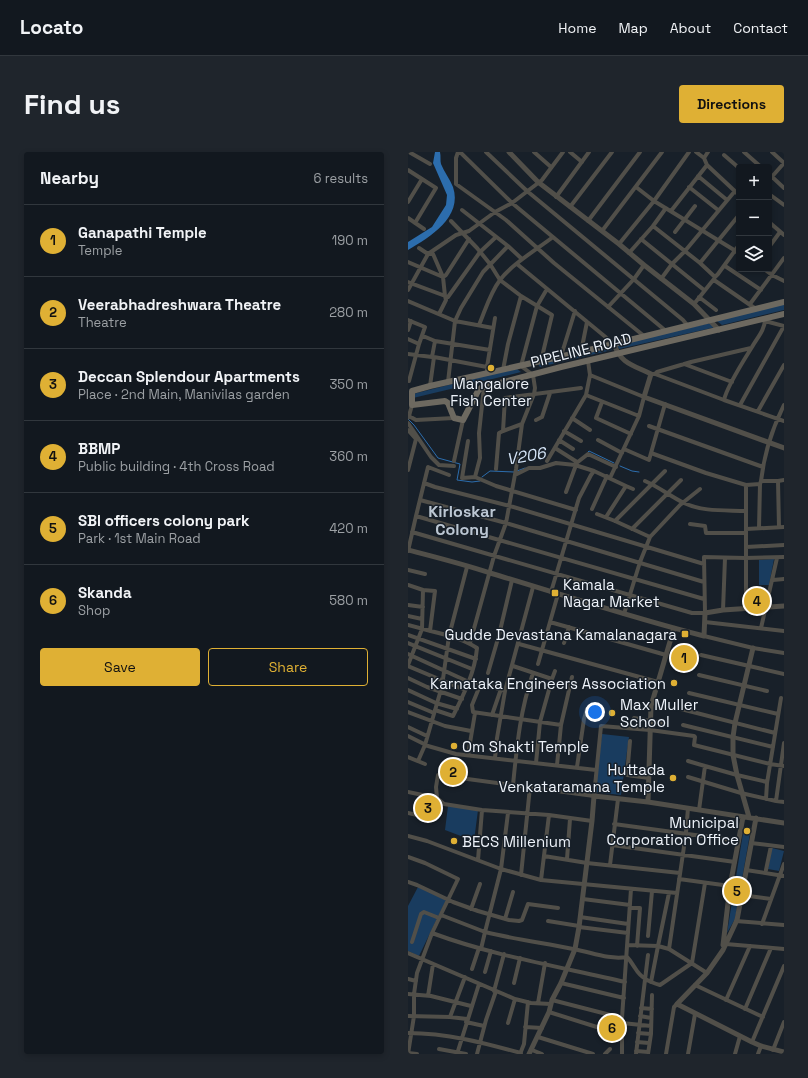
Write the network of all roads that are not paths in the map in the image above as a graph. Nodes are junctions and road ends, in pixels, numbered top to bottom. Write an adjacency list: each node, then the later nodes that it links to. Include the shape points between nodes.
1 (409, 152): 21 (street)
2 (459, 152): 42 (street); 50 (street, via 456,158 456,184)
3 (486, 152): 35 (street)
4 (510, 152): 31 (street)
5 (534, 152): 25 (street)
6 (563, 152): 25 (street)
7 (570, 152): 19 (street)
8 (589, 152): 19 (street)
9 (612, 152): 44 (street)
10 (640, 152): 55 (street)
11 (662, 152): 32 (street)
12 (689, 152): 40 (street)
13 (696, 152): 18 (street)
14 (708, 152): 18 (street)
15 (744, 152): 22 (street)
16 (772, 152): 20 (street)
17 (724, 155): 24 (street)
18 (704, 158): 23 (street)
19 (582, 162): 38 (street)
20 (784, 163): 27 (street)
21 (430, 164)
22 (758, 164)
23 (707, 165): 28 (street); 36 (street)
24 (736, 165)
25 (551, 167): 31 (street)
26 (408, 170): 30 (street)
27 (772, 175)
28 (698, 176): 33 (street); 39 (street)
29 (772, 179): 34 (street)
30 (422, 180): 41 (street); 56 (street, via 436,188)
31 (538, 182): 35 (street); 38 (street)
32 (636, 187): 40 (street); 62 (street)
33 (689, 187): 48 (street); 49 (street)
34 (784, 188)
35 (526, 191): 42 (street); 99 (street)
36 (735, 191): 39 (street)
37 (772, 196): 43 (street)
38 (556, 197): 44 (street)
39 (727, 200): 48 (street)
40 (654, 201): 46 (street); 73 (street)
41 (408, 202)
42 (512, 203): 50 (street); 68 (street)
43 (784, 205)
44 (570, 206): 55 (street)
45 (695, 206): 52 (street)
46 (666, 208): 49 (street); 59 (street)
47 (462, 210): 57 (street)
48 (718, 210): 61 (street)
49 (671, 211): 52 (street)
50 (495, 212): 57 (street); 76 (street)
51 (408, 218): 56 (street)
52 (684, 219): 61 (street); 63 (street)
53 (736, 219): 71 (street)
54 (451, 221): 65 (street)
55 (588, 221): 62 (street)
56 (416, 224): 60 (street)
57 (479, 224): 65 (street); 67 (street)
58 (772, 225): 64 (street)
59 (653, 226): 70 (street); 79 (street)
60 (424, 229)
61 (702, 230): 71 (street); 79 (street)
62 (602, 232): 73 (street)
63 (675, 232)
64 (780, 232): 66 (street); 72 (street)
65 (463, 233): 69 (street); 82 (street)
66 (784, 235)
67 (496, 237): 74 (street); 78 (street)
68 (553, 237): 76 (street); 106 (street)
69 (469, 239): 78 (street); 95 (street)
70 (641, 239): 80 (street); 89 (street)
71 (718, 240): 77 (street); 86 (street)
72 (772, 243)
73 (619, 244): 80 (street)
74 (508, 246): 84 (street); 87 (street)
75 (419, 248): 82 (street)
76 (538, 249): 84 (street); 115 (street)
77 (736, 251)
78 (480, 252): 87 (street); 107 (street, via 448,298)
79 (685, 252): 86 (street); 89 (street)
80 (630, 253): 90 (street)
81 (736, 253): 91 (street)
82 (428, 254): 92 (street); 95 (street, via 433,254)
83 (784, 258): 94 (street)
84 (522, 259): 88 (street)
85 (408, 262): 92 (street)
86 (700, 263): 97 (street)
87 (490, 264): 98 (street); 124 (street)
88 (517, 264): 98 (street); 102 (street)
89 (672, 264): 96 (street); 104 (street)
90 (644, 266): 96 (street); 99 (street)
91 (725, 266): 97 (street); 105 (street)
92 (421, 268): 95 (street); 101 (street)
93 (768, 272): 94 (street)
94 (772, 275): 100 (street); 105 (street)
95 (443, 277): 107 (street)
96 (661, 279): 112 (street)
97 (714, 279): 104 (street); 113 (street)
98 (500, 280): 108 (street); 127 (street)
99 (634, 280): 106 (street); 128 (street)
100 (784, 281)
101 (410, 282): 103 (street); 107 (street)
102 (547, 289): 114 (street); 118 (street)
103 (408, 290)
104 (704, 290): 109 (street)
105 (761, 290): 113 (street)
106 (621, 293): 115 (street); 133 (street)
107 (445, 296): 119 (street, via 446,300)
108 (521, 296): 114 (street); 156 (street)
109 (699, 297): 112 (street); 117 (street)
110 (408, 301): 119 (street)
111 (784, 302): 116 (main road, PIPELINE ROAD)
112 (694, 304): 125 (street)
113 (750, 304): 116 (street)
114 (537, 306): 150 (street, via 552,315); 155 (street)
115 (608, 307): 135 (street)
116 (756, 309): 125 (main road, PIPELINE ROAD)
117 (716, 310)
118 (575, 311): 126 (street); 147 (street)
119 (439, 314): 124 (street)
120 (784, 314): 122 (main road, PIPELINE ROAD)
121 (495, 318): 130 (street)
122 (765, 320): 129 (street); 132 (main road, PIPELINE ROAD); 141 (street, via 764,328)
123 (410, 321): 131 (street); 134 (street, via 425,327)
124 (455, 321): 127 (street); 139 (street)
125 (710, 321): 128 (main road, PIPELINE ROAD); 132 (street)
126 (587, 322): 140 (street); 143 (street)
127 (479, 325): 130 (street)
128 (688, 326): 133 (main road, PIPELINE ROAD)
129 (784, 326): 176 (street)
130 (493, 328): 142 (street)
131 (408, 330)
132 (719, 330): 145 (main road, PIPELINE ROAD)
133 (666, 332): 135 (main road, PIPELINE ROAD)
134 (423, 336): 137 (street); 138 (street)
135 (645, 337): 140 (main road, PIPELINE ROAD)
136 (408, 339): 138 (street)
137 (435, 341): 139 (street); 148 (street)
138 (419, 344): 146 (street)
139 (453, 344): 142 (street); 149 (street)
140 (614, 344): 143 (main road, PIPELINE ROAD); 145 (street)
141 (751, 348): 152 (street); 163 (street)
142 (490, 350): 154 (street)
143 (581, 352): 147 (main road, PIPELINE ROAD)
144 (408, 354): 146 (street)
145 (617, 354): 151 (main road, PIPELINE ROAD); 159 (street, via 623,360)
146 (416, 355): 148 (street); 161 (street)
147 (561, 356): 150 (main road, PIPELINE ROAD)
148 (433, 357): 149 (street); 164 (street)
149 (451, 360): 154 (street); 162 (street)
150 (541, 361): 155 (main road, PIPELINE ROAD)
151 (588, 361): 158 (main road, PIPELINE ROAD); 160 (street)
152 (684, 364): 159 (street); 163 (street)
153 (784, 365): 178 (street)
154 (487, 366): 157 (street)
155 (521, 366): 156 (main road, PIPELINE ROAD); 158 (street)
156 (503, 371): 157 (main road, PIPELINE ROAD)
157 (487, 374): 162 (main road, PIPELINE ROAD)
158 (533, 374): 165 (main road, PIPELINE ROAD); 169 (street)
159 (653, 374): 171 (street); 172 (street)
160 (590, 375): 170 (street); 171 (street)
161 (409, 381): 167 (street)
162 (448, 382): 164 (main road, PIPELINE ROAD)
163 (732, 382): 172 (street)
164 (430, 386): 167 (main road, PIPELINE ROAD)
165 (484, 387): 184 (main road, via 478,391); 216 (street, via 479,433 480,458)
166 (581, 388): 168 (street)
167 (412, 391): 175 (main road)
168 (550, 393): 169 (street); 185 (street, via 542,417)
169 (534, 394): 188 (street); 193 (street, via 505,398)
170 (586, 395): 173 (street); 182 (street)
171 (644, 396): 174 (street); 180 (street)
172 (724, 400): 176 (street)
173 (602, 402): 180 (street); 195 (street, via 596,418)
174 (665, 404): 190 (street); 200 (street)
175 (412, 405): 179 (street); 181 (main road, via 445,401)
176 (740, 405): 178 (street)
177 (784, 405): 183 (street)
178 (758, 411): 183 (street)
179 (408, 416): 181 (street, via 416,420)
180 (639, 416): 195 (street)
181 (454, 418): 184 (main road)
182 (572, 418): 192 (street); 194 (street)
183 (778, 418): 186 (street); 200 (street)
184 (462, 420): 187 (street, via 454,464 439,465 431,458)
185 (536, 420)
186 (784, 420)
187 (408, 422)
188 (522, 424): 193 (street); 214 (street)
189 (649, 426): 190 (street)
190 (659, 429): 205 (street); 209 (street)
191 (408, 430): 211 (street, via 416,439)
192 (590, 430)
193 (503, 431): 210 (street, via 499,433)
194 (564, 431): 196 (street); 199 (street)
195 (631, 434): 204 (street)
196 (559, 440): 201 (street); 203 (street)
197 (598, 440): 204 (street)
198 (468, 441): 216 (street, via 462,478)
199 (581, 441)
200 (769, 442): 202 (street); 209 (street)
201 (555, 448): 206 (street); 207 (street)
202 (784, 448)
203 (573, 450)
204 (623, 451): 205 (street, via 649,460); 208 (street)
205 (651, 453): 226 (street)
206 (547, 461)
207 (576, 464): 208 (street, via 588,454); 212 (street); 214 (street, via 556,463); 232 (street)
208 (616, 467): 217 (street)
209 (763, 467): 223 (street)
210 (496, 469)
211 (408, 470)
212 (594, 471): 217 (street); 237 (street, via 579,498)
213 (665, 471): 224 (street)
214 (516, 472): 231 (street)
215 (449, 475): 222 (street, via 428,467)
216 (475, 477): 231 (street)
217 (608, 477): 227 (street); 238 (street)
218 (681, 480): 233 (street)
219 (784, 480): 221 (street)
220 (645, 481): 224 (street)
221 (778, 481): 223 (street); 247 (street)
222 (424, 483): 230 (street); 234 (street)
223 (761, 483): 226 (street); 248 (street)
224 (651, 484): 233 (street); 243 (street)
225 (448, 485): 230 (street)
226 (746, 485): 239 (street)
227 (626, 486): 228 (street); 242 (street)
228 (633, 489)
229 (700, 489): 235 (street)
230 (448, 490): 236 (street)
231 (513, 490): 236 (street); 237 (street)
232 (566, 492)
233 (668, 493): 235 (street); 249 (street)
234 (420, 500): 241 (street); 244 (street)
235 (684, 503): 239 (street, via 700,509); 252 (street)
236 (510, 506): 244 (street); 246 (street)
237 (576, 510): 246 (street)
238 (592, 510)
239 (746, 511): 250 (street)
240 (597, 514): 242 (street)
241 (416, 516): 251 (street); 253 (street)
242 (606, 517): 243 (street)
243 (615, 521): 249 (street)
244 (506, 523): 253 (street); 254 (street)
245 (690, 524): 250 (street, via 705,526 706,533)
246 (572, 525): 254 (street); 256 (street)
247 (782, 527): 248 (street)
248 (759, 528): 250 (street)
249 (632, 529): 252 (street)
250 (746, 531): 257 (street)
251 (412, 532): 258 (street); 259 (street)
252 (650, 537): 256 (street)
253 (500, 539): 259 (street); 260 (street)
254 (567, 541): 260 (street); 265 (street)
255 (784, 545): 257 (street)
256 (646, 546): 265 (street); 266 (street)
257 (746, 547): 263 (street)
258 (408, 550): 267 (street)
259 (494, 556): 269 (street); 271 (street)
260 (561, 557): 271 (street); 272 (street)
261 (784, 557): 264 (street)
262 (725, 558): 263 (street); 266 (street, via 704,557); 289 (street)
263 (745, 558): 264 (street); 288 (street)
264 (777, 558): 275 (street)
265 (640, 562): 272 (street); 276 (street)
266 (704, 564): 276 (street)
267 (467, 567): 269 (street); 304 (street)
268 (408, 570): 270 (street)
269 (490, 572): 274 (street); 308 (street)
270 (425, 574)
271 (556, 574): 280 (street); 282 (street)
272 (635, 578): 282 (street); 283 (street)
273 (784, 579): 275 (street)
274 (512, 580): 278 (street); 328 (street)
275 (773, 580): 285 (street)
276 (704, 582): 283 (street)
277 (408, 585): 279 (street)
278 (533, 587): 280 (street); 310 (street)
279 (423, 590): 287 (street); 301 (street, via 435,591)
280 (551, 592): 281 (street)
281 (558, 594): 291 (street); 294 (street)
282 (630, 595): 290 (street, via 692,613); 291 (street)
283 (704, 599): 290 (street)
284 (408, 605): 287 (street)
285 (766, 606): 286 (street); 288 (street); 299 (street)
286 (784, 606)
287 (423, 607): 293 (street)
288 (746, 608): 289 (street)
289 (724, 610): 290 (street)
290 (704, 613): 295 (street)
291 (624, 614): 298 (street)
292 (408, 616): 293 (street)
293 (422, 619): 300 (street)
294 (550, 622): 297 (street); 314 (street)
295 (704, 622): 299 (street); 305 (street)
296 (408, 625): 300 (street)
297 (569, 627): 309 (street); 317 (street)
298 (674, 628): 305 (street); 317 (street)
299 (761, 628): 302 (street)
300 (422, 629): 301 (street); 306 (street)
301 (430, 631): 304 (street)
302 (784, 631)
303 (408, 635): 306 (street)
304 (449, 636): 308 (street); 312 (street)
305 (704, 636): 313 (street)
306 (419, 638): 311 (street); 312 (street)
307 (408, 643): 311 (street)
308 (470, 643): 320 (street, via 477,648)
309 (564, 643)
310 (519, 644): 314 (street); 323 (street)
311 (415, 646): 316 (street); 319 (street)
312 (447, 648): 319 (street); 320 (street)
313 (753, 648): 315 (street); 324 (street)
314 (543, 650): 321 (street); 337 (street)
315 (784, 653)
316 (410, 654): 322 (street); 326 (street)
317 (666, 655): 337 (street)
318 (701, 655): 324 (street)
319 (446, 658): 325 (street); 326 (street)
320 (476, 658): 325 (street)
321 (538, 664)
322 (408, 665): 336 (street)
323 (513, 666): 329 (street); 342 (street)
324 (749, 666): 330 (street); 339 (street)
325 (472, 669): 335 (street)
326 (443, 670): 335 (street); 336 (street)
327 (555, 671): 334 (street)
328 (488, 673)
329 (533, 673): 334 (street); 361 (street)
330 (784, 674)
331 (699, 675): 339 (street)
332 (572, 677): 367 (street)
333 (408, 678): 343 (street)
334 (552, 679): 364 (street)
335 (469, 680): 338 (street); 341 (street)
336 (442, 681): 341 (street); 343 (street)
337 (658, 682): 362 (street, via 651,706)
338 (480, 684): 342 (street); 356 (street, via 472,705)
339 (744, 686): 344 (street); 350 (street)
340 (408, 690): 349 (street)
341 (465, 690): 347 (street)
342 (503, 690): 358 (street); 359 (street)
343 (441, 691): 347 (street); 349 (street)
344 (767, 691)
345 (689, 693): 350 (street)
346 (781, 698): 357 (street)
347 (462, 699): 351 (street)
348 (408, 702): 355 (street)
349 (436, 703): 351 (street); 355 (street)
350 (740, 705): 357 (street); 365 (street)
351 (457, 709): 355 (street, via 453,716)
352 (681, 709): 365 (street)
353 (587, 710): 393 (street)
354 (408, 712): 363 (street)
355 (434, 712): 363 (street)
356 (475, 713): 358 (street); 371 (street)
357 (778, 714): 372 (street)
358 (492, 715): 359 (street)
359 (500, 717): 361 (street); 383 (street)
360 (634, 718): 362 (street)
361 (520, 720): 364 (street); 384 (street)
362 (650, 721): 366 (street); 370 (street)
363 (432, 722): 371 (street); 374 (street)
364 (540, 722): 367 (street); 387 (street)
365 (735, 723): 372 (street); 375 (street)
366 (667, 724)
367 (561, 725): 390 (street)
368 (683, 725): 375 (street)
369 (408, 727): 374 (street)
370 (650, 730): 381 (street, via 694,736 694,745); 394 (street, via 601,726); 396 (street)
371 (471, 731): 380 (street)
372 (775, 732): 379 (street)
373 (408, 736): 378 (street)
374 (427, 736): 378 (street)
375 (733, 737): 379 (street); 381 (street)
376 (630, 741): 396 (street, via 627,775)
377 (784, 743): 391 (street)
378 (425, 745): 380 (street); 385 (street)
379 (773, 747): 389 (street)
380 (468, 755): 383 (street)
381 (733, 755): 389 (street); 395 (street)
382 (408, 757): 385 (street)
383 (495, 758): 384 (street)
384 (515, 760): 387 (street); 400 (street)
385 (418, 761): 388 (street)
386 (688, 761): 392 (street)
387 (536, 763): 390 (street)
388 (425, 764)
389 (770, 764): 391 (street); 399 (street)
390 (557, 765): 393 (street)
391 (783, 765): 408 (street)
392 (705, 766): 395 (street); 398 (street)
393 (577, 768): 394 (street)
394 (596, 770): 404 (street)
395 (736, 775): 399 (street); 403 (street)
396 (648, 778): 409 (street)
397 (688, 778): 398 (street)
398 (702, 782): 403 (street); 413 (street)
399 (767, 782): 406 (street)
400 (513, 785): 401 (street); 407 (street, via 438,775)
401 (530, 787): 404 (street); 416 (street)
402 (408, 792): 407 (street)
403 (741, 793): 406 (street); 418 (street)
404 (594, 796): 405 (street); 421 (street)
405 (618, 799): 409 (street); 423 (street)
406 (766, 799): 408 (street)
407 (438, 800): 412 (street, via 444,804); 414 (street, via 435,819)
408 (776, 801): 410 (street)
409 (648, 802): 411 (street)
410 (784, 802)
411 (688, 808): 413 (street); 424 (street)
412 (482, 810): 415 (street); 435 (street)
413 (699, 810): 418 (street)
414 (408, 813)
415 (508, 813): 416 (street); 440 (street)
416 (528, 815): 417 (street); 444 (street)
417 (549, 816): 420 (street); 432 (street)
418 (746, 817): 419 (street); 426 (street)
419 (756, 818): 422 (street); 427 (street)
420 (570, 819): 421 (street); 434 (street)
421 (592, 822): 437 (street)
422 (784, 823)
423 (614, 824): 424 (street); 428 (street)
424 (686, 833): 426 (street); 431 (street)
425 (408, 837): 435 (street, via 427,841)
426 (739, 841): 436 (street)
427 (751, 843): 429 (street); 441 (street)
428 (612, 845): 431 (street); 439 (street)
429 (771, 846): 430 (street); 442 (street)
430 (784, 847)
431 (683, 854): 436 (street); 443 (street)
432 (544, 856): 434 (street); 447 (street)
433 (408, 857): 460 (street, via 458,879)
434 (567, 859): 437 (street)
435 (478, 860): 440 (street)
436 (735, 862): 452 (street)
437 (587, 863): 439 (street); 449 (street)
438 (784, 864): 445 (street)
439 (610, 865): 443 (street)
440 (501, 869): 444 (street); 465 (street)
441 (746, 870): 445 (street); 458 (street)
442 (766, 870)
443 (680, 873): 446 (street)
444 (521, 875): 447 (street)
445 (782, 875): 459 (street)
446 (679, 879): 450 (street); 457 (street)
447 (542, 880): 449 (street)
448 (408, 882): 460 (street)
449 (584, 883): 453 (street); 461 (street)
450 (705, 883): 452 (street); 499 (street)
451 (480, 884): 464 (street)
452 (730, 886): 490 (street)
453 (631, 889): 454 (street); 462 (street)
454 (652, 891): 456 (street); 478 (street)
455 (513, 892): 468 (street)
456 (669, 893): 457 (street); 483 (street)
457 (677, 893): 489 (street)
458 (741, 894): 459 (street); 470 (street)
459 (771, 898): 472 (street)
460 (448, 899): 464 (street); 466 (street)
461 (583, 899): 462 (street); 467 (street)
462 (630, 907): 471 (street); 482 (street, via 640,908)
463 (558, 908): 468 (street, via 528,904 522,920)
464 (471, 909): 465 (street)
465 (489, 914): 468 (street); 475 (street)
466 (440, 917): 475 (street); 476 (street); 479 (street, via 424,912 421,914)
467 (580, 917): 471 (street); 474 (street)
468 (505, 918)
469 (548, 921): 474 (street)
470 (736, 922): 472 (street); 480 (street)
471 (628, 924): 477 (street)
472 (762, 924): 473 (street)
473 (784, 925)
474 (579, 927): 477 (street); 487 (street)
475 (485, 932): 485 (street); 487 (street)
476 (432, 933): 485 (street); 497 (street)
477 (628, 933): 481 (street)
478 (648, 936)
479 (412, 942)
480 (726, 944): 484 (street); 490 (street)
481 (627, 945): 482 (street); 495 (street)
482 (637, 946): 483 (street)
483 (658, 946): 489 (street); 511 (street)
484 (750, 946): 486 (street); 523 (street)
485 (480, 948): 491 (street); 502 (street)
486 (771, 948): 488 (street); 532 (street)
487 (575, 949): 495 (street, via 610,958); 503 (street)
488 (784, 949)
489 (669, 950): 499 (street)
490 (723, 950): 505 (street)
491 (490, 951): 493 (street); 504 (street)
492 (408, 953): 497 (street)
493 (504, 954): 496 (street); 516 (street)
494 (648, 955): 509 (street)
495 (627, 957): 509 (street); 510 (street)
496 (520, 958): 498 (street); 512 (street)
497 (422, 959): 500 (street); 508 (street)
498 (545, 963): 503 (street); 527 (street)
499 (692, 963): 505 (street); 511 (street, via 660,985)
500 (433, 964): 506 (street); 520 (street)
501 (784, 966): 539 (street)
502 (472, 969)
503 (568, 969): 510 (street); 513 (street)
504 (485, 972)
505 (707, 973): 515 (street)
506 (465, 977): 514 (street); 524 (street)
507 (408, 979): 508 (street)
508 (416, 980): 518 (street)
509 (645, 980): 511 (street); 530 (street)
510 (625, 982): 521 (street)
511 (651, 982)
512 (514, 983)
513 (562, 983): 521 (street); 526 (street)
514 (479, 984): 516 (street); 529 (street)
515 (696, 985): 523 (street); 528 (street)
516 (495, 991): 522 (street); 546 (street)
517 (408, 994): 518 (street)
518 (414, 994): 520 (street); 536 (street)
519 (652, 995): 531 (street)
520 (428, 996): 524 (street)
521 (624, 998): 541 (street)
522 (515, 999): 525 (street); 544 (street)
523 (726, 1000): 532 (street)
524 (455, 1002): 529 (street); 538 (street)
525 (528, 1002): 527 (street); 547 (street)
526 (552, 1002): 527 (street); 533 (street); 541 (street)
527 (538, 1003)
528 (677, 1004): 534 (street); 577 (street, via 674,1007)
529 (471, 1006): 542 (street)
530 (641, 1008): 531 (street); 537 (street)
531 (652, 1008): 540 (street)
532 (745, 1009): 539 (street)
533 (549, 1012): 549 (street); 550 (street)
534 (695, 1014): 554 (street); 578 (street)
535 (408, 1016): 536 (street)
536 (414, 1016): 538 (street); 552 (street)
537 (640, 1016): 540 (street); 545 (street)
538 (450, 1017): 542 (street)
539 (763, 1017): 559 (street)
540 (652, 1018): 548 (street)
541 (622, 1020): 545 (street); 576 (street)
542 (467, 1021): 546 (street); 556 (street)
543 (784, 1022): 563 (street)
544 (508, 1023)
545 (639, 1025): 548 (street); 551 (street)
546 (484, 1026): 557 (street)
547 (525, 1026): 549 (street); 569 (street)
548 (651, 1026): 553 (street)
549 (542, 1028): 555 (street)
550 (600, 1028)
551 (638, 1033): 553 (street); 558 (street)
552 (410, 1034): 556 (street, via 443,1035); 567 (street)
553 (650, 1034): 560 (street)
554 (740, 1036): 559 (street); 579 (street)
555 (538, 1037): 564 (street); 575 (street)
556 (461, 1039): 557 (street); 568 (street)
557 (480, 1042): 569 (street); 573 (street)
558 (637, 1042): 560 (street); 565 (street)
559 (752, 1042): 561 (street)
560 (649, 1043): 570 (street)
561 (761, 1046): 563 (street); 580 (street)
562 (439, 1049): 568 (street)
563 (773, 1050): 566 (street)
564 (531, 1052): 574 (street)
565 (636, 1052): 570 (street)
566 (784, 1052)
567 (408, 1053): 571 (street)
568 (457, 1053): 572 (street)
569 (521, 1053)
570 (648, 1053)
571 (416, 1054)
572 (466, 1054)
573 (477, 1054)
574 (542, 1054)
575 (591, 1054)
576 (622, 1054)
577 (666, 1054)
578 (688, 1054)
579 (735, 1054)
580 (758, 1054)

